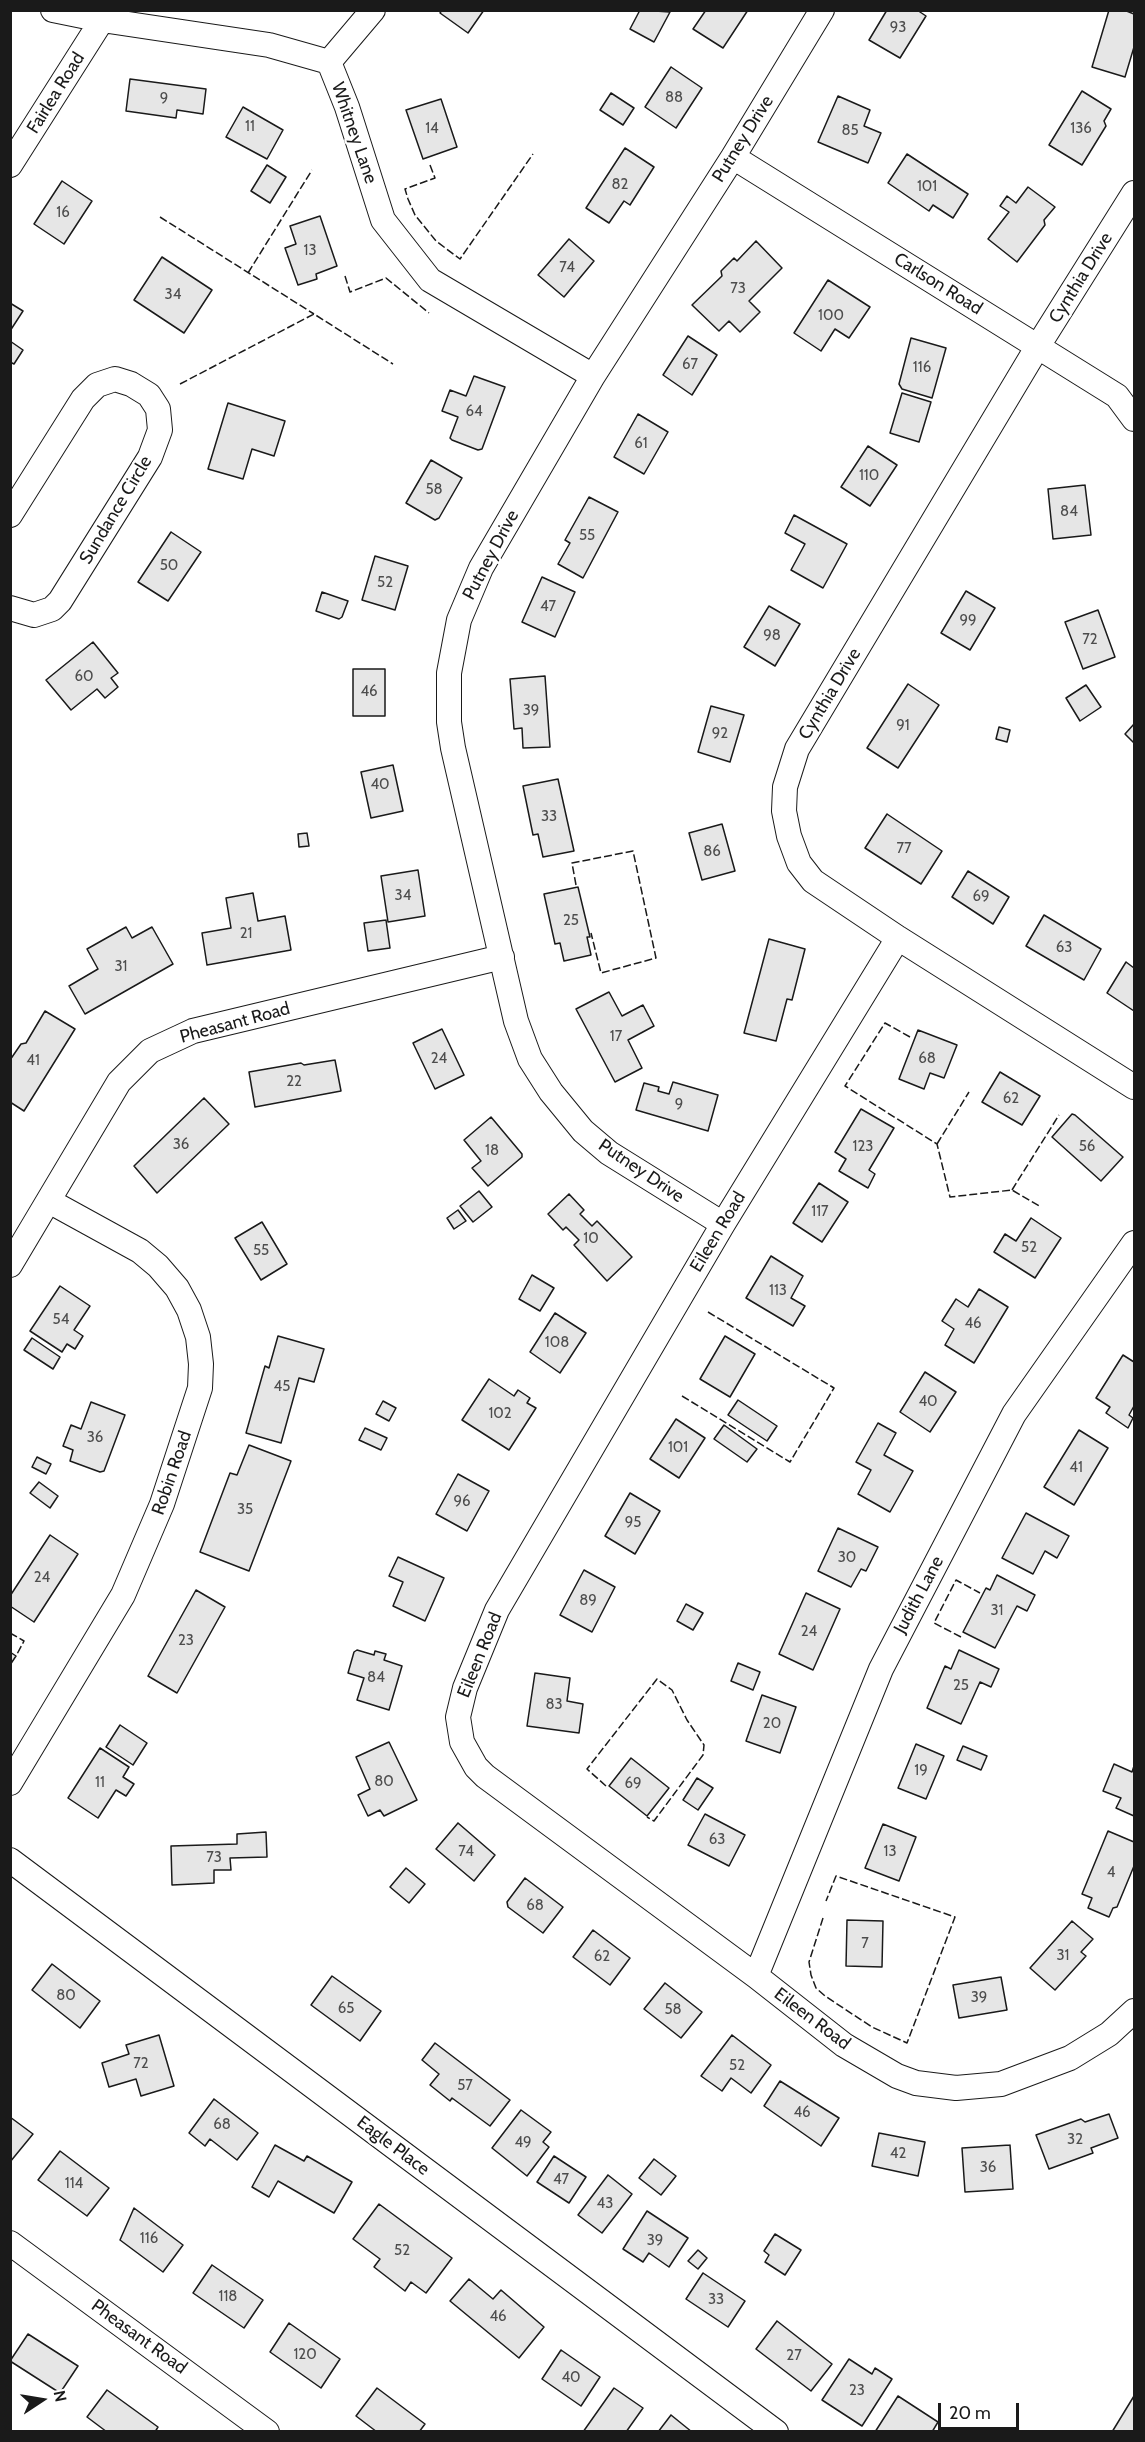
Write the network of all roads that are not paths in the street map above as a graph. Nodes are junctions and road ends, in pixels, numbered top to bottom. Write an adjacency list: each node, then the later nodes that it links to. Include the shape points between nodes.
1 (53, 10): 4 (street, Whitney Lane)
2 (373, 10): 5 (street)
3 (822, 10): 6 (street, Putney Drive)
4 (102, 20): 5 (street, Whitney Lane, via 269,45); 7 (street, Fairlea Road)
5 (329, 62): 10 (street, Whitney Lane, via 384,220 430,280)
6 (733, 157): 9 (street, Carlson Road); 10 (street, Putney Drive)
7 (10, 165)
8 (1134, 193): 9 (street, Cynthia Drive)
9 (1038, 346): 11 (street, Carlson Road, via 1117,396); 14 (street, Cynthia Drive, via 798,749 785,787 786,820 799,863 813,880)
10 (593, 376): 15 (street, Putney Drive, via 481,568 466,598 453,647 449,698 453,748)
11 (1134, 420)
12 (10, 515): 13 (street, Sundance Circle, via 82,399 97,385 115,379 149,395 158,409 160,430 150,457 60,601 52,609 34,615)
13 (10, 608)
14 (898, 938): 16 (street, Cynthia Drive); 18 (street, Eileen Road)
15 (502, 957): 17 (street, Pheasant Road, via 193,1031 160,1045 119,1082); 18 (street, Putney Drive, via 523,1042 539,1076 557,1100 609,1153)
16 (1134, 1087)
17 (49, 1201): 20 (street, Pheasant Road); 21 (street, Robin Road, via 140,1251 177,1288 198,1336 200,1388 162,1504 123,1595)
18 (723, 1224): 23 (street, Eileen Road, via 497,1610 468,1679 458,1717 462,1742 485,1776)
19 (1134, 1243): 23 (street, Judith Lane, via 1014,1414 892,1647)
20 (10, 1265)
21 (10, 1783)
22 (10, 1860): 27 (street, Eagle Place)
23 (756, 1976): 24 (street, Eileen Road, via 871,2062 916,2083 956,2088 1000,2084 1048,2068 1109,2034)
24 (1134, 2011)
25 (10, 2243): 26 (street, Pheasant Road)
26 (267, 2432)
27 (776, 2432)

